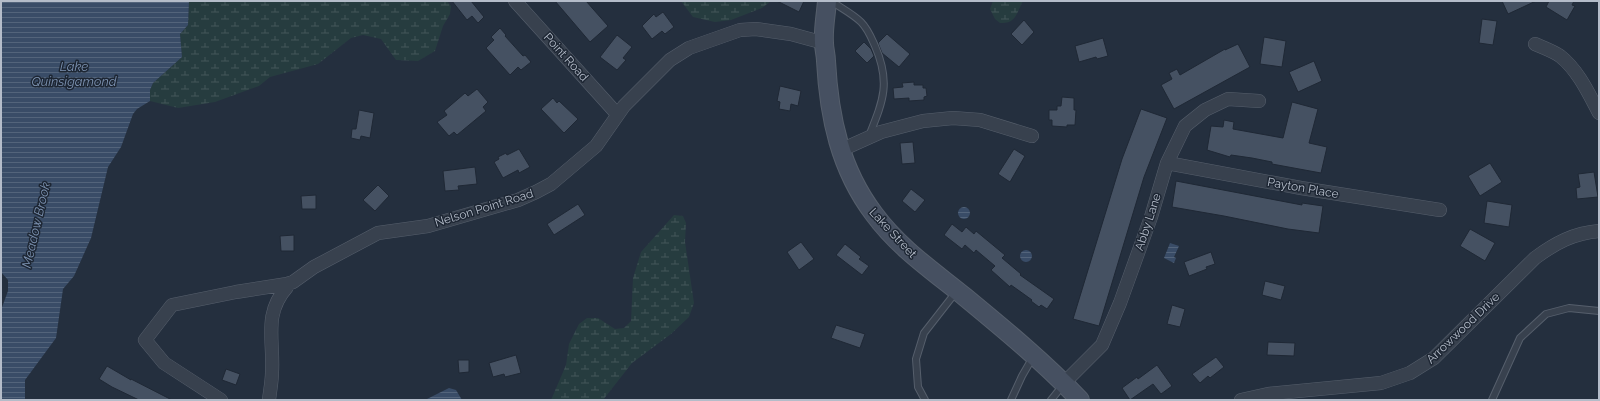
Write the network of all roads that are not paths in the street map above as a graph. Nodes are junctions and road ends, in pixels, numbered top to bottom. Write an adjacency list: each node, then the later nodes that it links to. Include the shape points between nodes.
1 (515, 1): 8 (street, Point Road)
2 (827, 1): 4 (main road, Lake Street)
3 (831, 1): 10 (lane, via 860,21 868,30 883,71 885,85 882,102)
4 (824, 44): 8 (street, Nelson Point Road, via 791,34 756,29 740,30 713,39 689,48 670,60); 11 (main road, Lake Street, via 830,112)
5 (1535, 44): 7 (street, via 1560,56 1567,63)
6 (1258, 101): 12 (street, Abby Lane, via 1228,99 1205,110 1185,126)
7 (1599, 113)
8 (617, 114): 15 (street, Nelson Point Road, via 596,146 551,184 536,192 518,200 428,226 378,233)
9 (1032, 136): 10 (street, via 980,120 953,118 923,121)
10 (869, 137): 11 (street)
11 (841, 150): 16 (main road, Lake Street, via 862,196 882,224 911,254)
12 (1167, 163): 13 (street, Payton Place); 19 (street, Abby Lane, via 1123,297 1102,345)
13 (1440, 210)
14 (1599, 231): 26 (street, Arrowwood Drive, via 1568,238 1546,250 1434,358 1410,374 1381,383 1268,394)
15 (287, 284): 20 (street, Nelson Point Road, via 172,305 145,340 164,363); 21 (street, Nelson Point Road, via 275,304 272,321 272,373)
16 (957, 291): 18 (main road, Lake Street); 22 (lane, via 924,333 916,359 918,387)
17 (1599, 311): 27 (lane, via 1569,308 1546,314 1520,338)
18 (1034, 356): 19 (main road, Lake Street); 23 (lane)
19 (1064, 383): 24 (lane); 25 (main road, Lake Street)
20 (221, 400)
21 (268, 400)
22 (925, 400)
23 (1011, 400)
24 (1051, 400)
25 (1080, 400)
26 (1241, 400)
27 (1492, 400)

